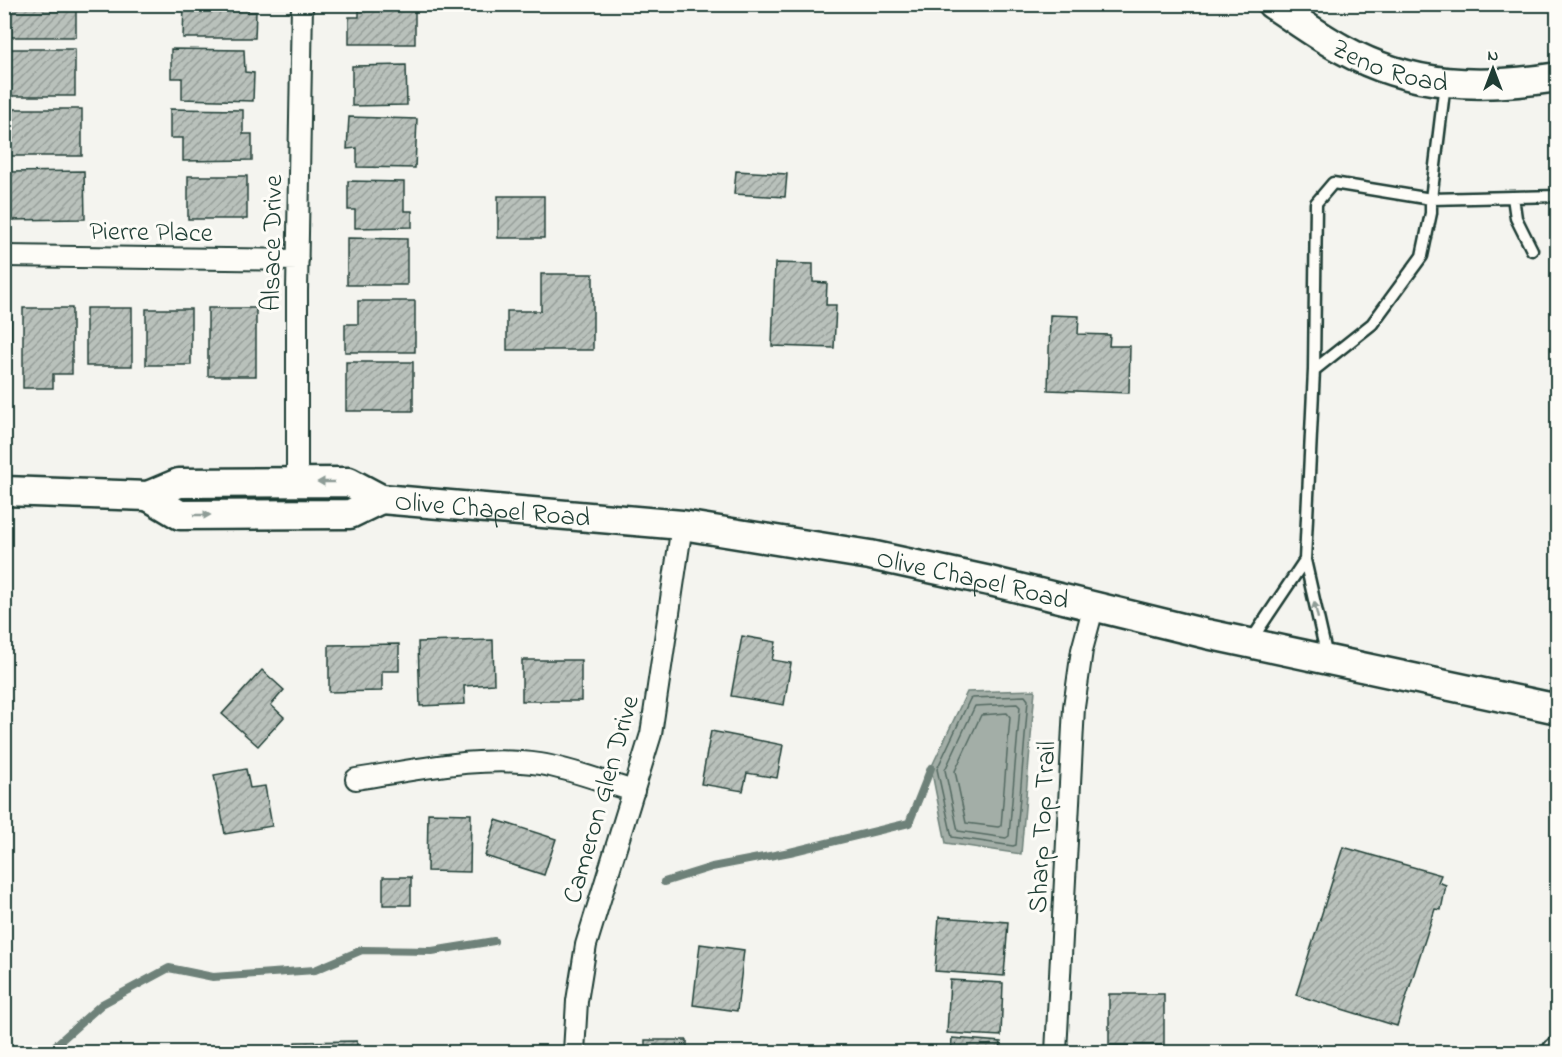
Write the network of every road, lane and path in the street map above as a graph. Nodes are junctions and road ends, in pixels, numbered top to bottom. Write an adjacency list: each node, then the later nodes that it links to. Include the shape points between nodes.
1 (302, 4): 10 (street, Alsace Drive)
2 (1272, 4): 4 (main road, Zeno Road, via 1371,63)
3 (1557, 77): 4 (main road, Zeno Road, via 1483,85)
4 (1445, 82): 7 (lane)
5 (1557, 196): 6 (lane)
6 (1513, 197): 7 (lane); 8 (lane, via 1516,218)
7 (1431, 199): 11 (lane, via 1422,256 1372,324); 11 (lane, via 1333,183 1316,203)
8 (1532, 250)
9 (4, 256): 10 (street, Pierre Place)
10 (298, 260): 12 (street, Alsace Drive)
11 (1314, 370): 17 (lane)
12 (297, 482): 14 (main road, Olive Chapel Road, via 179,483); 15 (main road, Olive Chapel Road, one-way to 12, via 350,482)
13 (4, 491): 14 (main road, Olive Chapel Road)
14 (148, 496): 15 (main road, Olive Chapel Road, one-way to 15, via 180,515 350,514)
15 (381, 499): 16 (main road, Olive Chapel Road)
16 (682, 525): 18 (main road, Olive Chapel Road, via 870,555); 23 (street, Cameron Glen Drive, via 651,734)
17 (1305, 560): 19 (lane); 20 (lane, one-way to 17)
18 (1094, 605): 19 (main road, Olive Chapel Road); 25 (street, Sharp Top Trail, via 1082,650 1074,707)
19 (1248, 643): 20 (main road, Olive Chapel Road)
20 (1328, 660): 21 (main road, Olive Chapel Road)
21 (1557, 709)
22 (356, 779): 23 (street, via 469,762 514,761 543,765)
23 (634, 791): 24 (street, Cameron Glen Drive, via 581,965)
24 (574, 1053)
25 (1056, 1053)

